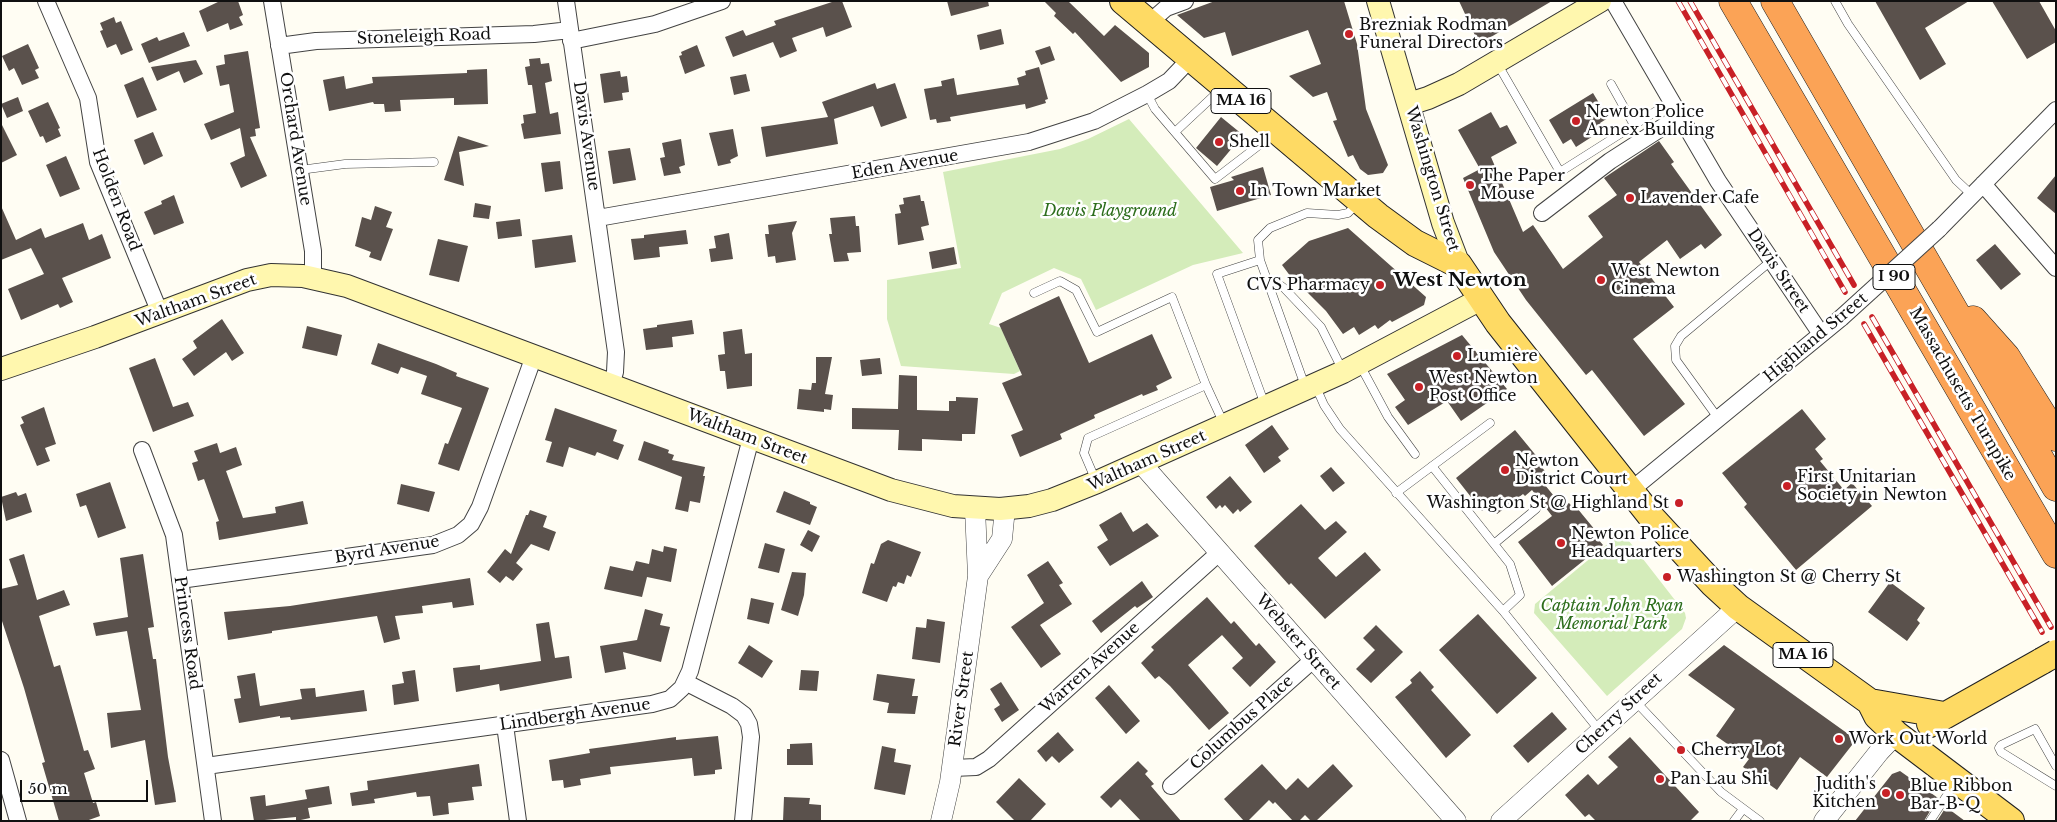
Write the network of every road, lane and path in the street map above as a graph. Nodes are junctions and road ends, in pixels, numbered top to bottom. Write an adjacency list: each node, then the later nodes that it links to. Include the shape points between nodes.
1 (46, 1): 43 (street, Holden Road, via 88,98 100,167)
2 (272, 1): 15 (street, Orchard Avenue)
3 (566, 1): 14 (street, Davis Avenue)
4 (722, 1): 14 (street, via 655,24)
5 (1123, 1): 13 (main road, MA 16)
6 (1185, 1): 13 (street, via 1166,8)
7 (1378, 1): 22 (main road, Washington Street)
8 (1600, 1): 17 (main road)
9 (1613, 1): 21 (street, Davis Street)
10 (1733, 1): 70 (highway, Massachusetts Turnpike / I 90)
11 (1775, 1): 38 (highway, I 90)
12 (1835, 1): 30 (lane, via 1956,180)
13 (1149, 23): 16 (main road, MA 16)
14 (570, 35): 15 (street, Stoneleigh Road, via 316,41); 33 (street, Davis Avenue)
15 (279, 46): 29 (street, Orchard Avenue)
16 (1191, 58): 19 (main road, MA 16); 20 (street, Eden Avenue, via 1168,81)
17 (1498, 63): 22 (main road, via 1446,91); 25 (lane, via 1560,172)
18 (1611, 84): 25 (lane)
19 (1224, 86): 26 (main road, MA 16); 27 (lane)
20 (1147, 94): 27 (lane); 33 (street, Eden Avenue, via 1084,125 1012,147)
21 (1672, 102): 24 (street, Davis Street); 25 (lane)
22 (1409, 104): 36 (main road, Washington Street, via 1443,222)
23 (2056, 110): 30 (street, Highland Street)
24 (1680, 116): 32 (street, via 1610,161); 35 (street, Davis Street)
25 (1634, 125)
26 (1274, 130): 27 (lane, via 1215,178); 31 (main road, MA 16)
27 (1175, 132)
28 (434, 162): 29 (lane, via 345,164)
29 (300, 170): 39 (street, Orchard Avenue, via 313,251)
30 (1978, 189): 37 (street); 44 (street, Highland Street, bridge, via 1939,229)
31 (1360, 200): 34 (lane, via 1345,214 1312,212 1270,228 1258,240); 36 (main road, MA 16, via 1415,243)
32 (1542, 213)
33 (598, 218): 48 (street, Davis Avenue, via 616,352)
34 (1260, 260): 40 (lane); 51 (lane, via 1217,274)
35 (1771, 261): 44 (street, Davis Street); 52 (lane, via 1678,340 1676,360)
36 (1459, 265): 42 (main road, Washington Street / MA 16)
37 (2056, 268)
38 (1930, 269): 55 (highway, via 2006,357); 62 (highway, I 90)
39 (313, 278): 43 (main road, Waltham Street, via 287,275 258,277); 45 (main road, Waltham Street, via 347,286)
40 (1268, 282): 46 (lane, via 1276,282 1284,288 1321,327); 50 (lane)
41 (1034, 293): 49 (lane, via 1060,281 1076,290 1097,332 1172,297)
42 (1481, 299): 46 (main road, Waltham Street); 63 (main road, Washington Street / MA 16)
43 (160, 313): 47 (main road, Waltham Street)
44 (1821, 334): 52 (street, Highland Street)
45 (534, 356): 48 (main road, Waltham Street); 72 (street, Byrd Avenue, via 480,507 458,536 433,545)
46 (1352, 368): 50 (main road, Waltham Street); 58 (lane)
47 (1, 369)
48 (611, 385): 56 (main road, Waltham Street)
49 (1206, 385): 54 (lane); 61 (lane, via 1088,438 1084,453)
50 (1311, 388): 51 (main road, Waltham Street); 64 (lane, via 1336,424)
51 (1266, 408): 54 (main road, Waltham Street)
52 (1718, 418): 63 (street, Highland Street)
53 (1490, 423): 60 (lane)
54 (1225, 426): 59 (main road, Waltham Street)
55 (2056, 437)
56 (751, 438): 66 (main road, Waltham Street, via 910,496); 77 (street)
57 (142, 450): 72 (street, Princess Road, via 172,528)
58 (1415, 454)
59 (1141, 463): 61 (main road, Waltham Street); 69 (street, Webster Street)
60 (1432, 466): 64 (lane); 68 (lane)
61 (1097, 482): 65 (main road, Waltham Street, via 1052,500)
62 (2056, 487)
63 (1630, 491): 73 (main road, Washington Street / MA 16, via 1686,556)
64 (1396, 493): 74 (lane)
65 (1005, 508): 66 (main road, Waltham Street); 71 (street, River Street, via 1002,539)
66 (976, 509): 71 (street, River Street)
67 (1536, 509): 68 (lane)
68 (1495, 543): 74 (lane, via 1504,555 1520,592)
69 (1220, 552): 76 (street, Webster Street); 87 (street, Warren Avenue, via 989,758 976,767)
70 (2056, 554)
71 (978, 576): 87 (street, River Street)
72 (180, 580): 85 (street, Princess Road)
73 (1738, 607): 78 (street, Cherry Street); 79 (main road, Washington Street / MA 16)
74 (1503, 611): 82 (lane)
75 (2049, 657): 80 (main road)
76 (1314, 659): 89 (street, Columbus Place); 97 (street, Webster Street)
77 (685, 682): 81 (street, Lindbergh Avenue, via 674,696 658,703); 95 (street, via 732,706 744,715 749,724 751,737)
78 (1633, 699): 82 (street, Cherry Street); 91 (lane, via 1720,792)
79 (1870, 702): 80 (main road, Washington Street / MA 16); 83 (main road, Washington Street / MA 16, via 1877,716)
80 (1944, 715): 83 (main road, via 1919,729)
81 (505, 725): 85 (street, Lindbergh Avenue); 94 (street)
82 (1600, 732): 98 (street, Cherry Street)
83 (1896, 734): 88 (main road, Washington Street / MA 16); 101 (street)
84 (1, 760): 92 (street)
85 (206, 766): 93 (street, Princess Road)
86 (2056, 766): 90 (lane, via 2035,730 1999,748)
87 (953, 768): 96 (street, River Street)
88 (1957, 781): 102 (lane); 103 (main road, Washington Street / MA 16)
89 (1170, 786)
90 (2056, 786)
91 (1744, 809): 99 (lane); 100 (lane)
92 (18, 821)
93 (213, 821)
94 (518, 821)
95 (743, 821)
96 (941, 821)
97 (1456, 821)
98 (1501, 821)
99 (1734, 821)
100 (1760, 821)
101 (1824, 821)
102 (1930, 821)
103 (2011, 821)

